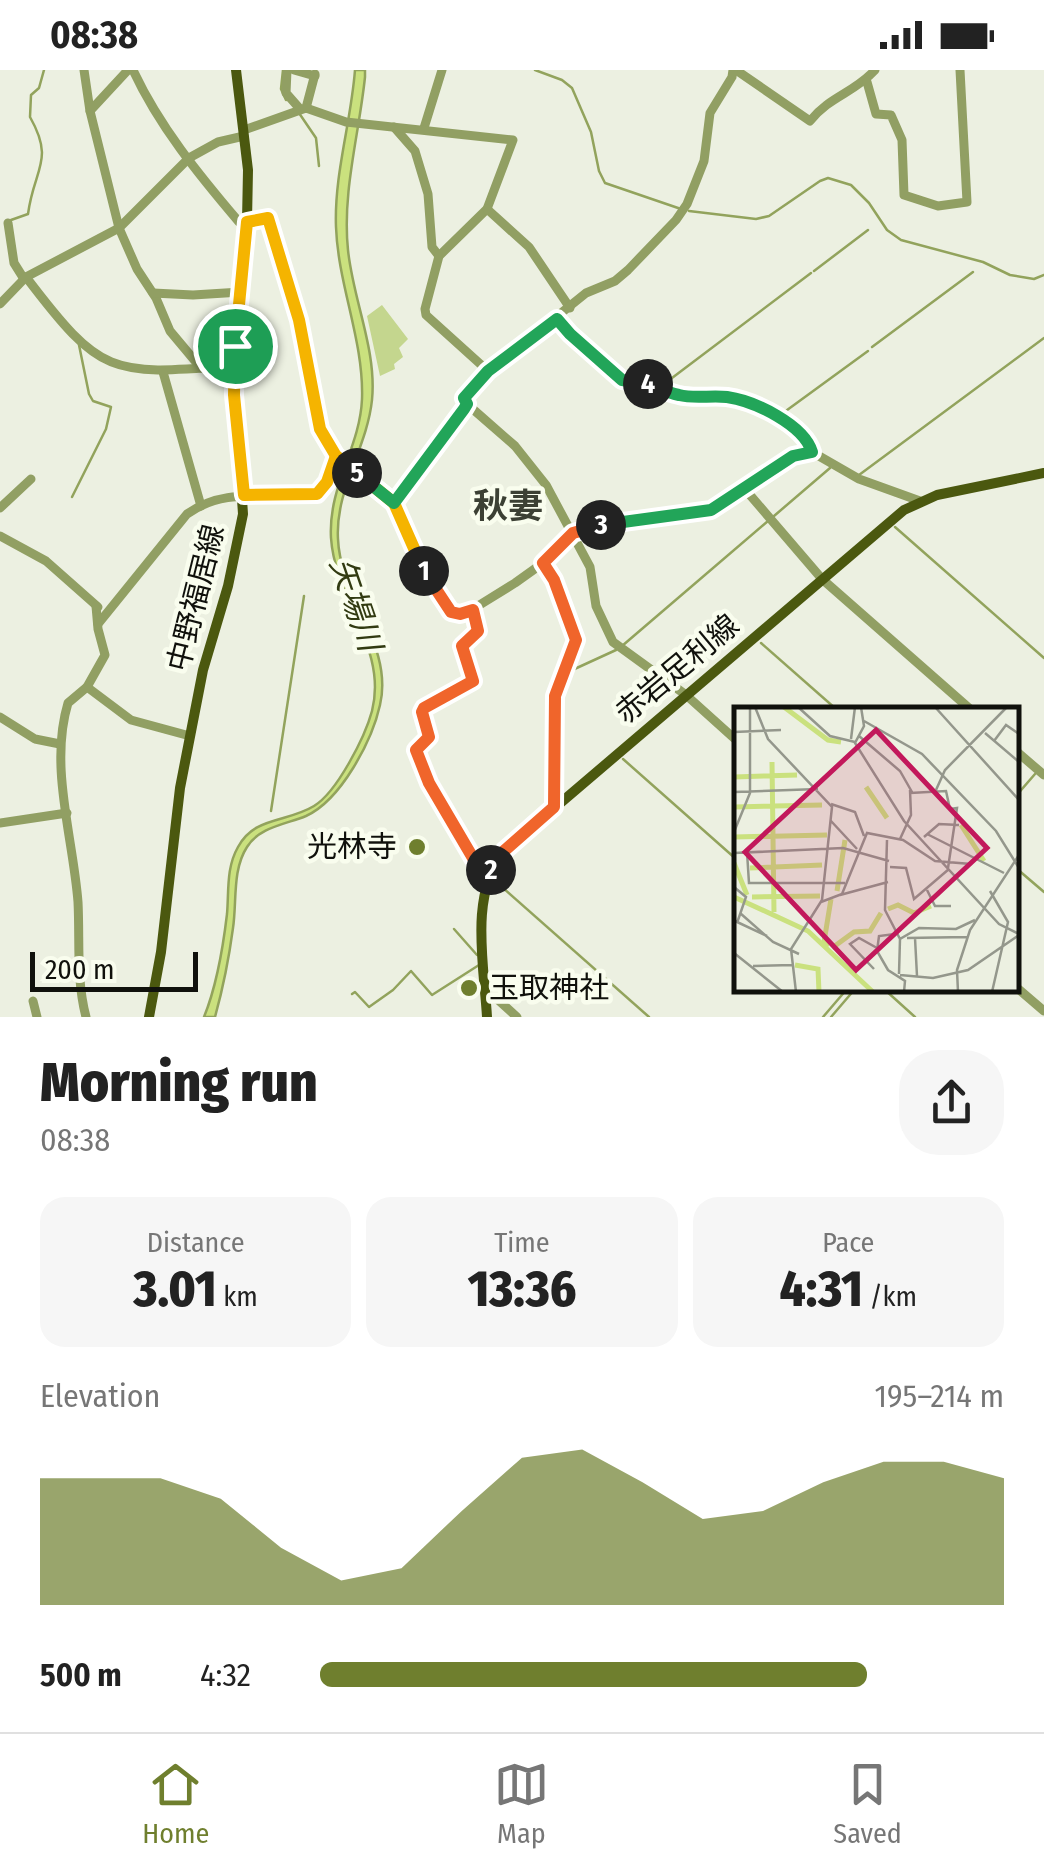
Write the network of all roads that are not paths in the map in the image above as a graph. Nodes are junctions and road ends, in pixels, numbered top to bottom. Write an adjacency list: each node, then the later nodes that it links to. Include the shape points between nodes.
1 (84, 70): 12 (street)
2 (131, 70): 12 (street); 16 (street)
3 (236, 70): 15 (main road, 中野福居線)
4 (287, 70): 11 (street, via 286,93)
5 (294, 70): 11 (street, via 315,75)
6 (442, 70): 14 (street)
7 (734, 70): 10 (street, via 810,122 824,106); 26 (street, via 710,113 704,161 684,210 628,270)
8 (876, 70): 10 (street)
9 (960, 70): 10 (street, via 966,202 938,206 904,195 902,140 891,116 876,114)
10 (868, 82)
11 (303, 109): 13 (street); 15 (street)
12 (90, 111): 20 (street)
13 (394, 127): 14 (street); 21 (street, via 416,151 432,248)
14 (424, 128): 17 (street, via 513,140)
15 (244, 133): 16 (street); 19 (main road, 中野福居線)
16 (189, 158): 19 (street, via 239,222); 20 (street)
17 (486, 208): 21 (street); 26 (street, via 529,247)
18 (8, 222): 22 (street, via 14,263)
19 (247, 222): 23 (main road, 中野福居線); 34 (street, via 271,220 320,429)
20 (119, 228): 22 (street); 24 (street)
21 (439, 256): 30 (street, via 425,314)
22 (25, 278): 25 (street); 31 (street, via 95,356)
23 (241, 292): 24 (street); 28 (main road, 中野福居線)
24 (152, 293): 29 (street, via 170,331)
25 (0, 302)
26 (570, 308): 27 (street)
27 (557, 319): 30 (street); 33 (street, via 622,380 742,402 794,425)
28 (234, 366): 29 (street); 38 (main road, 中野福居線)
29 (201, 368): 31 (street)
30 (488, 371): 32 (street, via 466,394)
31 (163, 372): 41 (street)
32 (467, 404): 40 (street); 43 (street, via 530,462)
33 (812, 452): 37 (street, via 793,456); 39 (street)
34 (339, 458): 38 (street, via 317,494); 40 (street)
35 (1044, 473): 39 (main road, 赤岩足利線)
36 (31, 479): 42 (street)
37 (744, 488): 43 (street, via 704,512); 46 (street)
38 (244, 495): 41 (street); 55 (main road, 中野福居線)
39 (920, 500): 46 (main road, 赤岩足利線)
40 (394, 503): 48 (street, via 445,606 456,615)
41 (202, 506): 49 (street, via 166,537)
42 (0, 508)
43 (573, 533): 45 (street); 52 (street, via 613,642)
44 (0, 536): 47 (street, via 46,561)
45 (543, 563): 48 (street); 60 (street, via 576,640 555,696)
46 (822, 579): 52 (main road, 赤岩足利線); 53 (street)
47 (96, 606): 49 (street); 50 (street)
48 (473, 610): 63 (street, via 478,631 462,646 474,678 424,708 429,737 416,750)
49 (108, 615): 50 (street)
50 (98, 624): 51 (street, via 105,655)
51 (87, 687): 55 (street, via 131,720); 57 (street, via 68,703)
52 (686, 695): 56 (street); 60 (main road, 赤岩足利線)
53 (967, 707)
54 (0, 717): 57 (street)
55 (190, 736): 70 (main road, 中野福居線)
56 (734, 738)
57 (60, 744): 61 (street)
58 (1019, 754): 59 (street)
59 (1044, 775)
60 (554, 807): 63 (main road, 赤岩足利線, via 504,851)
61 (67, 814): 62 (street); 69 (street)
62 (0, 823)
63 (488, 878): 65 (main road)
64 (1019, 989): 67 (street)
65 (486, 998): 71 (main road); 72 (street)
66 (32, 1001): 68 (street)
67 (1042, 1006)
68 (37, 1017)
69 (86, 1017)
70 (149, 1017)
71 (487, 1017)
72 (517, 1017)

